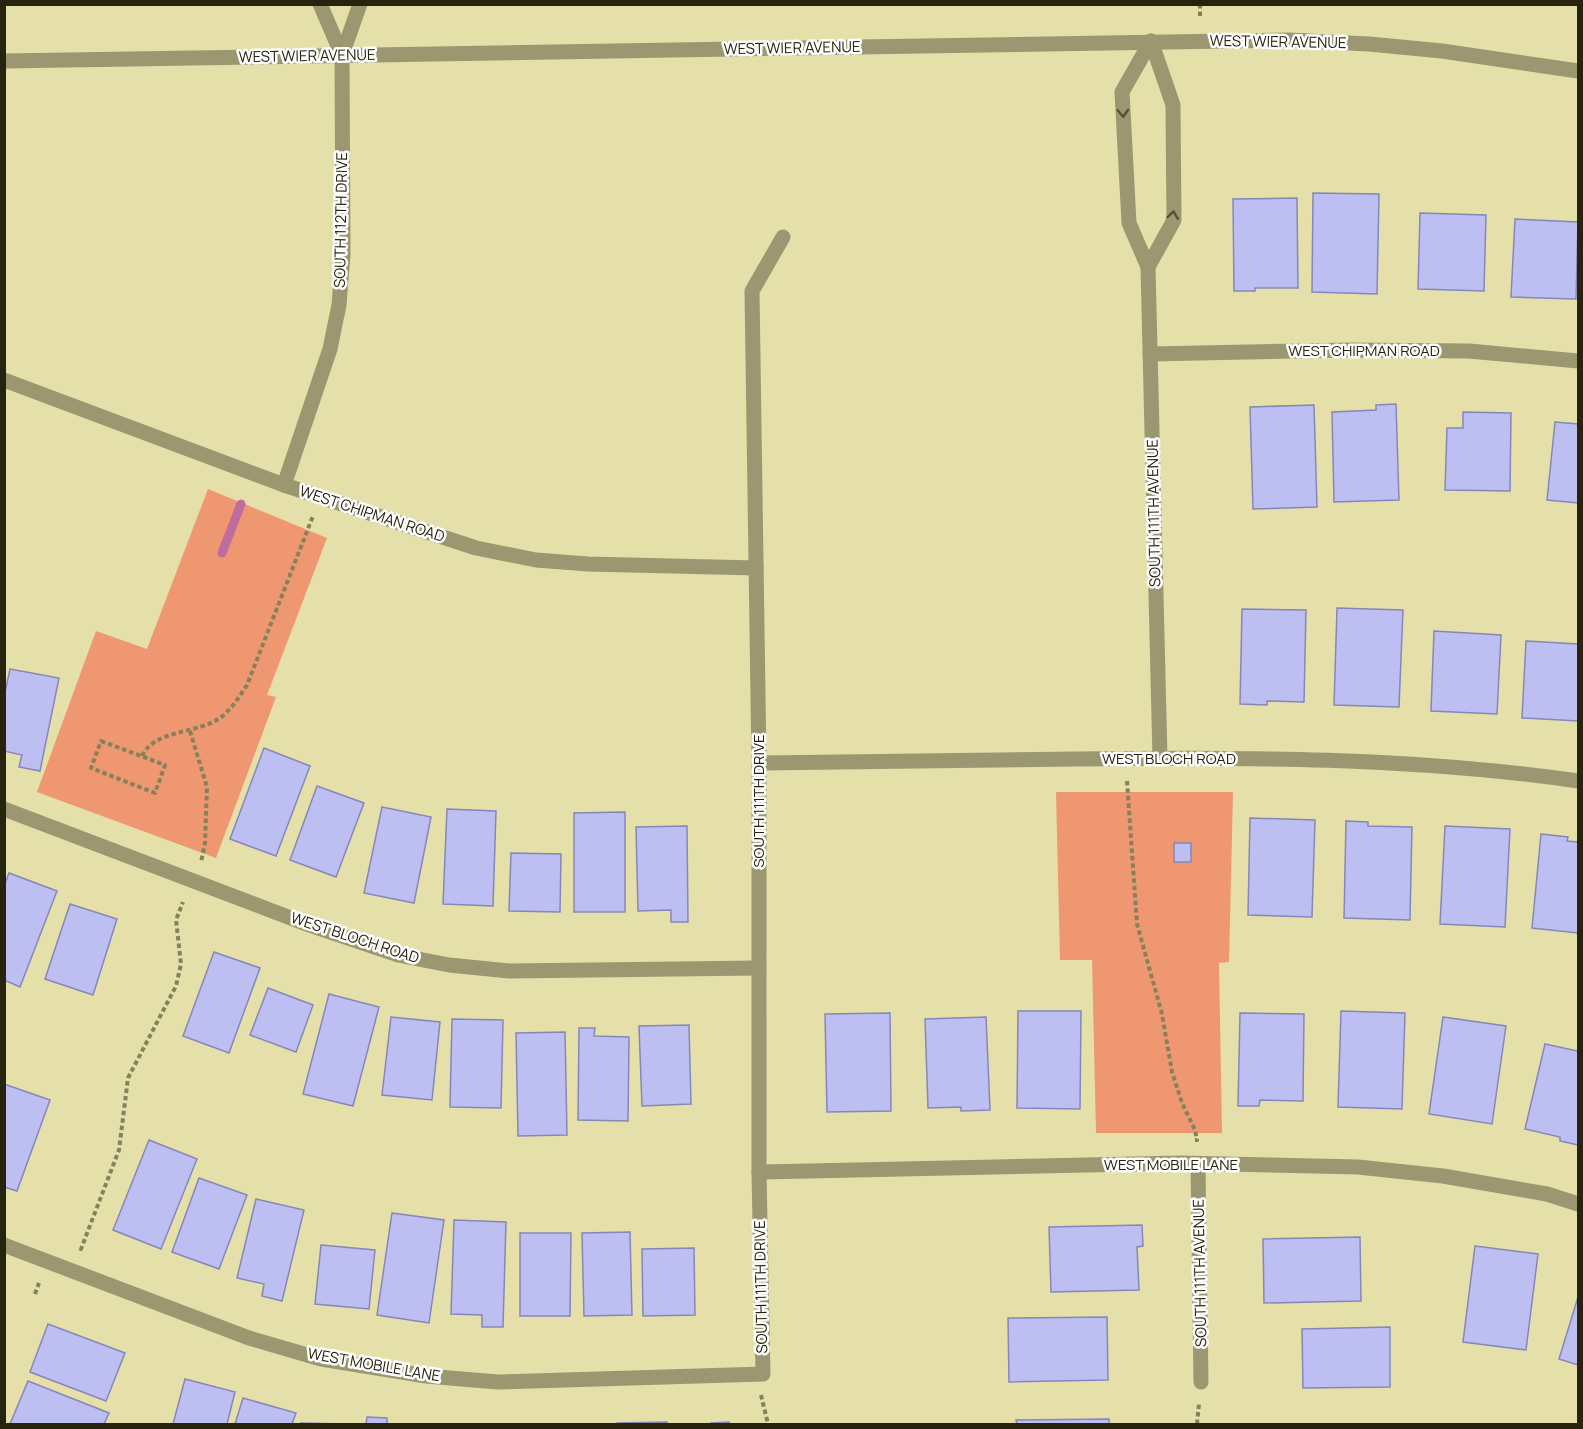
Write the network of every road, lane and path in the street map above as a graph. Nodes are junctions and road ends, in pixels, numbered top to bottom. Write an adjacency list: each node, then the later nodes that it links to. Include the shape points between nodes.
1 (320, 4): 4 (street, SOUTH 112TH DRIVE)
2 (360, 4): 4 (street, SOUTH 112TH DRIVE)
3 (1151, 41): 4 (street, WEST WIER AVENUE); 6 (street, WEST WIER AVENUE, via 1369,44); 8 (street, one-way to 3, via 1174,220 1173,105); 8 (street, SOUTH 111TH AVENUE, one-way to 8, via 1122,92 1129,223)
4 (342, 55): 5 (street, WEST WIER AVENUE); 12 (street, SOUTH 112TH DRIVE, via 343,254 339,305 330,349)
5 (4, 61)
6 (1578, 71)
7 (783, 237): 14 (street, SOUTH 111TH DRIVE, via 752,291)
8 (1148, 267): 9 (street, SOUTH 111TH AVENUE)
9 (1150, 354): 10 (street, WEST CHIPMAN ROAD, via 1469,351); 17 (street, SOUTH 111TH AVENUE)
10 (1578, 361)
11 (4, 380): 12 (street, WEST CHIPMAN ROAD)
12 (284, 485): 13 (street, WEST CHIPMAN ROAD)
13 (320, 497): 14 (street, WEST CHIPMAN ROAD, via 476,548 536,560); 15 (path, via 247,685 219,718)
14 (756, 568): 19 (street, SOUTH 111TH DRIVE)
15 (190, 730): 16 (path, via 155,741); 22 (path, via 207,787 205,843)
16 (142, 756): 16 (path, via 101,741 91,768 155,793 165,765)
17 (1160, 758): 18 (street, WEST BLOCH ROAD); 20 (street, WEST BLOCH ROAD, via 1336,760)
18 (1122, 759): 19 (street, WEST BLOCH ROAD); 24 (path, via 1128,785 1137,924 1162,1014 1172,1072 1195,1130 1197,1140)
19 (759, 763): 23 (street, SOUTH 111TH DRIVE)
20 (1578, 781)
21 (4, 809): 22 (street, WEST BLOCH ROAD)
22 (193, 881): 23 (street, WEST BLOCH ROAD, via 398,956 449,965 508,972); 28 (path, via 176,920 181,964 176,986 128,1078 119,1150 81,1249)
23 (759, 968): 26 (street, SOUTH 111TH DRIVE)
24 (1187, 1140)
25 (1198, 1164): 26 (street, WEST MOBILE LANE); 27 (street, WEST MOBILE LANE, via 1358,1167 1443,1176 1547,1194); 33 (street, SOUTH 111TH AVENUE)
26 (759, 1172): 32 (street, SOUTH 111TH DRIVE)
27 (1578, 1204)
28 (72, 1246)
29 (6, 1249): 30 (street, WEST MOBILE LANE)
30 (46, 1261): 31 (path); 32 (street, WEST MOBILE LANE, via 249,1338 321,1359 414,1374 498,1382)
31 (35, 1294)
32 (763, 1374)
33 (1201, 1382)

